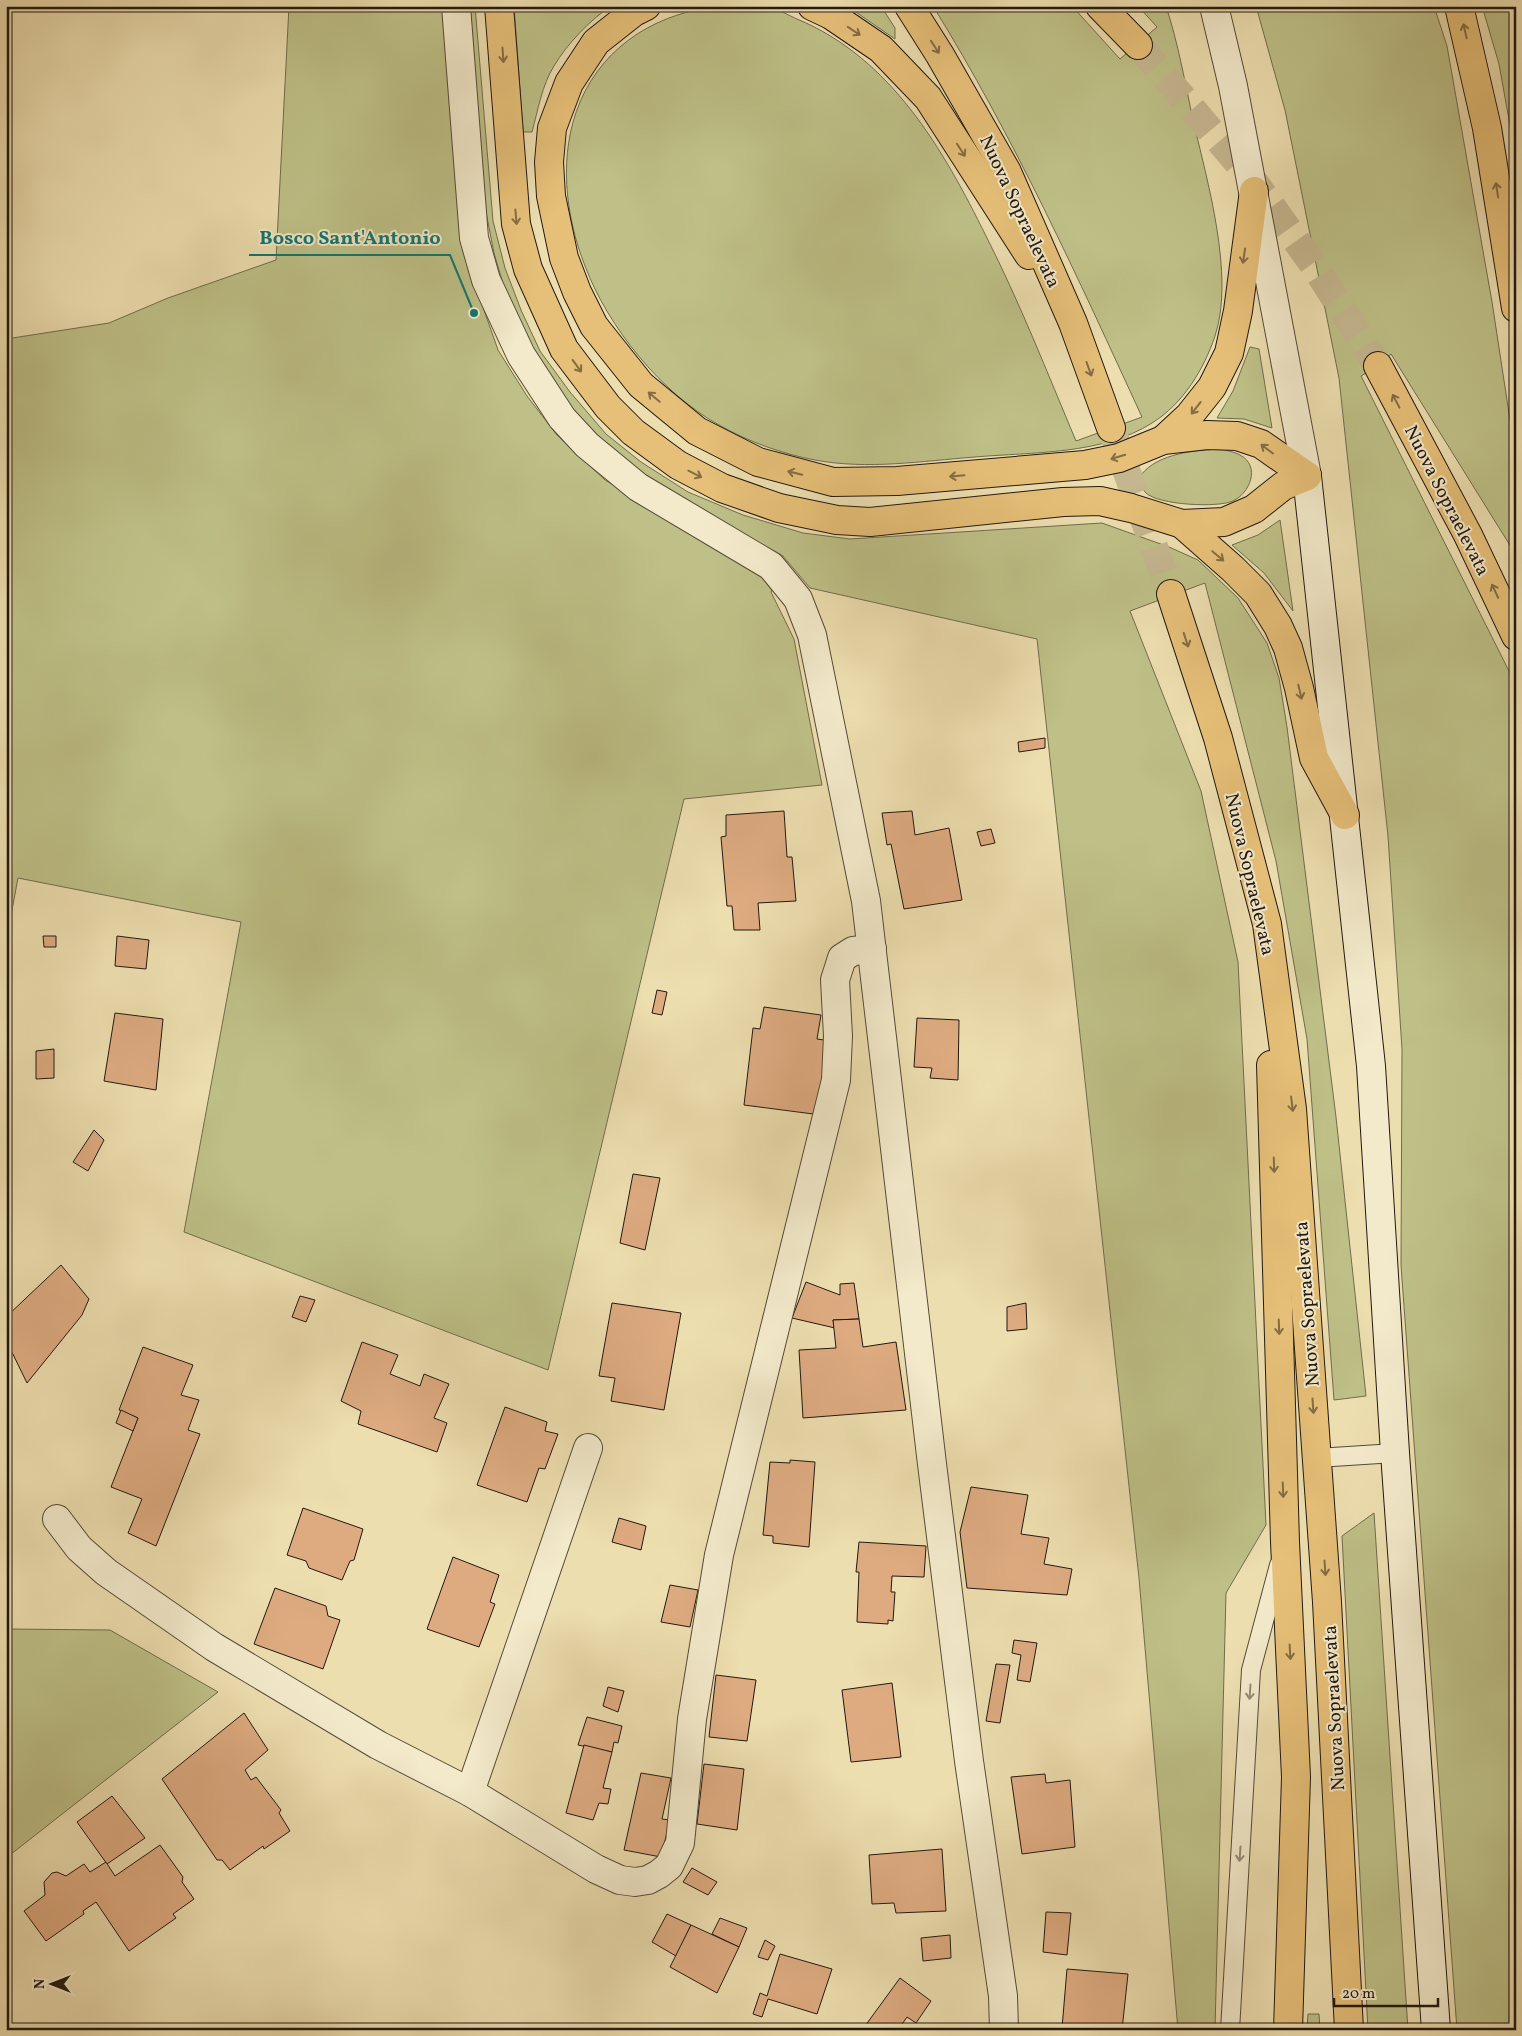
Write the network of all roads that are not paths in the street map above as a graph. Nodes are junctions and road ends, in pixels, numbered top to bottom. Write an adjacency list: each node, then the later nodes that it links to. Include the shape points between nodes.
1 (456, 6): 22 (street, via 474,238 486,280 521,355 562,418 587,445 638,487 770,566 798,598 812,635 827,703 857,849)
2 (499, 6): 17 (highway, one-way to 17, via 516,224 528,269 564,349 608,407 633,432 678,465 722,488 807,515 870,522 1100,501)
3 (646, 6): 15 (highway, one-way to 3, via 1119,458 1084,465 897,482 834,482 758,462 697,431 641,386 594,326 577,292 564,258 551,196 549,162 552,128 569,83 596,42)
4 (812, 6): 12 (highway, one-way to 12, via 881,49 928,98)
5 (909, 6): 12 (highway, Nuova Sopraelevata, one-way to 12, via 1007,172)
6 (1100, 6): 9 (highway)
7 (1214, 6): 10 (street, via 1234,86)
8 (1459, 6): 11 (highway, one-way to 8, via 1487,128)
9 (1138, 45)
10 (1254, 191): 15 (highway, one-way to 15, via 1229,353 1212,387 1189,416); 16 (street)
11 (1516, 308)
12 (1073, 323): 14 (highway, Nuova Sopraelevata, one-way to 14)
13 (1378, 366): 19 (highway, Nuova Sopraelevata, one-way to 13, via 1468,535)
14 (1110, 428)
15 (1163, 440): 16 (highway, one-way to 15, via 1261,444 1237,436 1207,435)
16 (1307, 476): 17 (highway, via 1283,486 1254,509 1224,522); 20 (street)
17 (1182, 524): 20 (highway, one-way to 20, via 1258,594 1278,626 1299,688 1314,758)
18 (1171, 594): 21 (highway, Nuova Sopraelevata, one-way to 21, via 1218,738)
19 (1516, 636)
20 (1346, 815): 24 (street, via 1371,1066)
21 (1267, 924): 25 (highway, Nuova Sopraelevata, one-way to 25, via 1292,1109); 27 (highway, one-way to 27)
22 (872, 948): 28 (street, via 852,951 842,958 835,980 836,1080 719,1555 698,1675 680,1843 675,1854 669,1866 648,1880 620,1880 589,1865); 29 (street, via 969,1761 1003,1996)
23 (588, 1448): 28 (street)
24 (1395, 1452): 25 (lane); 33 (street)
25 (1317, 1458): 32 (highway, Nuova Sopraelevata, one-way to 32)
26 (56, 1519): 28 (street, via 79,1548 106,1572 214,1647 378,1745)
27 (1285, 1542): 30 (lane, one-way to 30, via 1251,1670); 31 (highway, one-way to 31, via 1296,1777)
28 (470, 1792)
29 (1004, 2030)
30 (1230, 2030)
31 (1288, 2030)
32 (1349, 2030)
33 (1436, 2030)

